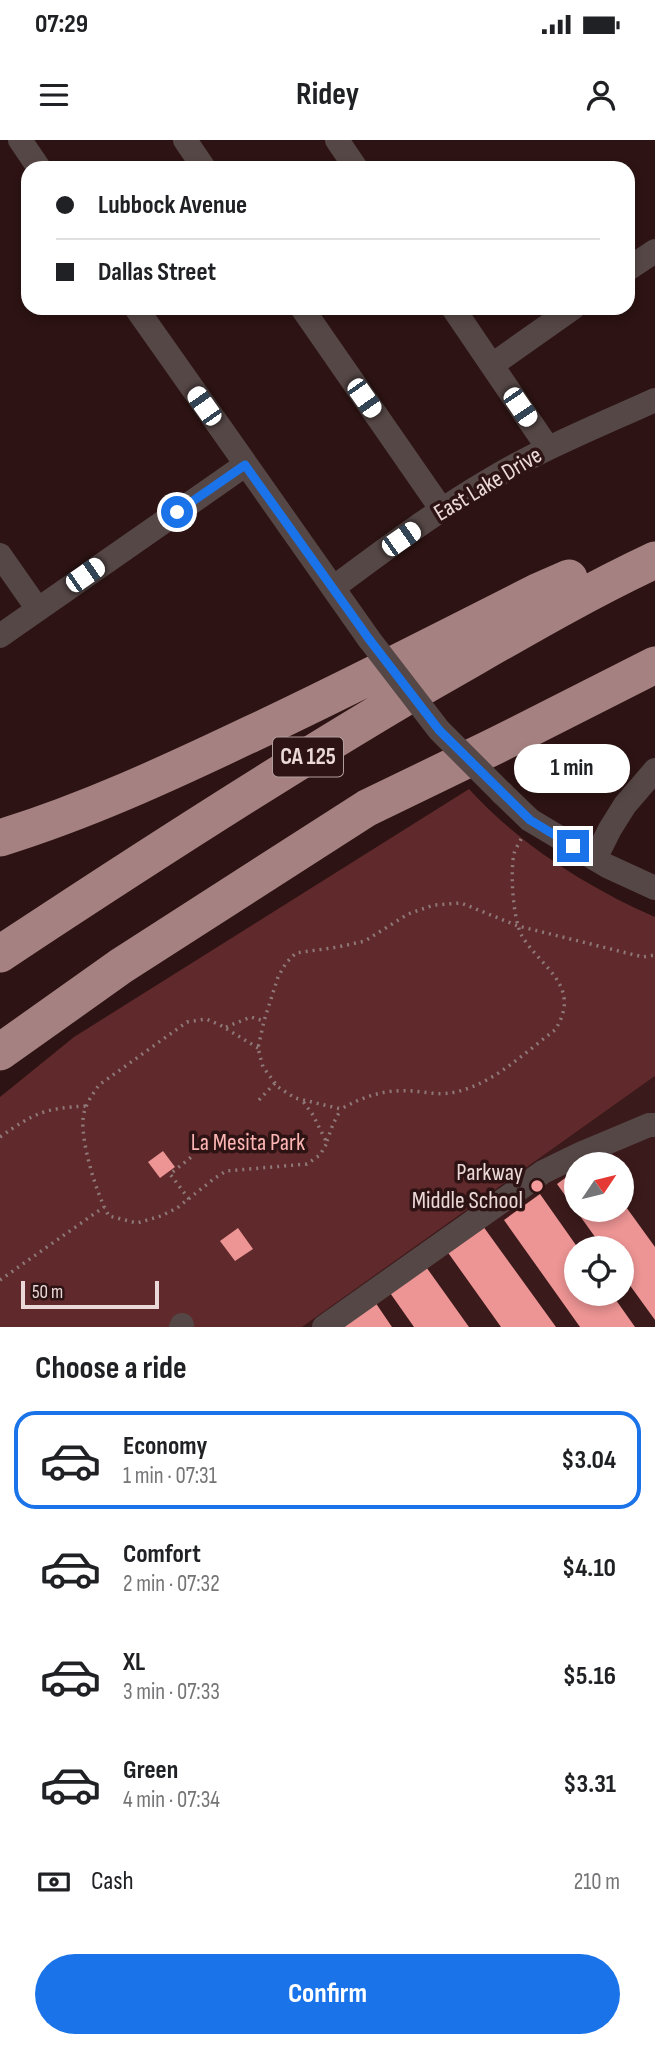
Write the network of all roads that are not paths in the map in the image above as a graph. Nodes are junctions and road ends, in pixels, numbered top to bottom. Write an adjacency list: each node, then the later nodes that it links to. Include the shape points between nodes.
1 (20, 140): 4 (street)
2 (184, 140): 5 (street)
3 (337, 140): 6 (street)
4 (34, 161)
5 (199, 161)
6 (351, 161)
7 (655, 251): 8 (street)
8 (635, 264)
9 (141, 315): 16 (street)
10 (307, 315): 17 (street)
11 (458, 315): 13 (street)
12 (563, 315): 13 (street)
13 (492, 365): 15 (street)
14 (655, 400): 15 (street, East Lake Drive)
15 (548, 448): 17 (street, East Lake Drive)
16 (245, 465): 20 (street); 21 (street)
17 (442, 510): 20 (street, East Lake Drive)
18 (0, 555): 21 (street)
19 (640, 567): 25 (highway, via 567,578 149,783); 28 (highway, CA 125, via 385,709)
20 (333, 588): 26 (street, bridge, via 439,730 530,820)
21 (37, 608): 22 (street)
22 (0, 635)
23 (655, 664): 29 (highway, via 367,808)
24 (655, 770): 26 (street, via 625,805)
25 (0, 838)
26 (595, 859): 27 (street)
27 (655, 888)
28 (0, 954)
29 (121, 966): 30 (highway); 31 (highway)
30 (0, 1052)
31 (0, 1067)
32 (655, 1125): 33 (street, via 543,1172)
33 (324, 1327)

